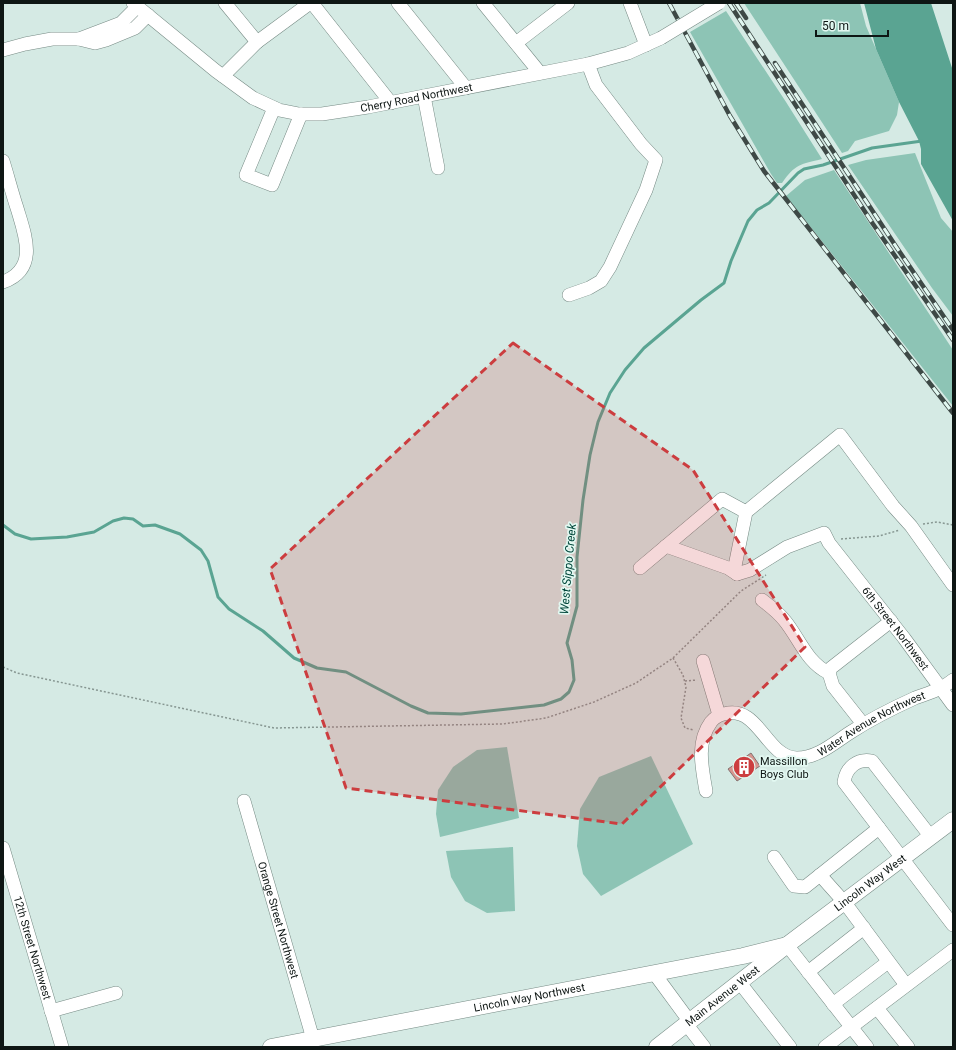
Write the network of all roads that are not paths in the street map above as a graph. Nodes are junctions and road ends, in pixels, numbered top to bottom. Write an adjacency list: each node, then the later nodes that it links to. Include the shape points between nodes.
1 (225, 3): 11 (street)
2 (311, 3): 11 (street); 20 (street)
3 (398, 3): 18 (street)
4 (484, 3): 12 (street)
5 (568, 3): 12 (street)
6 (630, 3): 13 (street)
7 (719, 3): 13 (street, Cherry Road Northwest, bridge)
8 (135, 5): 9 (street, Cherry Road Northwest); 10 (street, via 122,23)
9 (148, 16): 10 (street, via 135,28 106,40 95,43); 17 (street, Cherry Road Northwest)
10 (79, 39): 14 (street, via 38,41)
11 (257, 42): 17 (street)
12 (516, 43): 16 (street)
13 (646, 45): 15 (street, Cherry Road Northwest)
14 (3, 50)
15 (588, 64): 16 (street, Cherry Road Northwest); 26 (street, via 596,85 656,160 646,190 610,267 601,280)
16 (540, 73): 18 (street, Cherry Road Northwest)
17 (223, 76): 21 (street, Cherry Road Northwest, via 252,98)
18 (466, 88): 19 (street, Cherry Road Northwest)
19 (424, 96): 20 (street, Cherry Road Northwest); 24 (street)
20 (391, 103): 22 (street, Cherry Road Northwest, via 342,112)
21 (274, 108): 22 (street, Cherry Road Northwest); 22 (street, via 246,175 272,185)
22 (301, 114)
23 (3, 161): 25 (street, via 24,232 27,252 20,272)
24 (438, 168)
25 (3, 282)
26 (569, 295)
27 (746, 512): 28 (street, via 722,499); 30 (street, via 735,566); 31 (street, via 840,435 893,506 912,526)
28 (666, 546): 29 (street); 30 (street, via 728,568)
29 (640, 568)
30 (737, 574): 33 (street, 6th Street Northwest, via 750,570 787,547 824,533 829,543)
31 (953, 585)
32 (762, 600): 35 (street, via 785,620 817,665)
33 (891, 621): 35 (street, via 831,668); 37 (street, 6th Street Northwest)
34 (703, 661): 39 (street)
35 (829, 673): 40 (street, via 833,686)
36 (953, 680): 37 (street, Water Avenue Northwest)
37 (941, 688): 38 (street, 6th Street Northwest); 40 (street, Water Avenue Northwest)
38 (953, 704)
39 (719, 715): 40 (street, Water Avenue Northwest, via 734,713 746,717 782,754 798,758 815,754); 41 (street, via 713,719 705,733 701,758)
40 (863, 724)
41 (706, 792)
42 (244, 801): 66 (street, Orange Street Northwest)
43 (953, 821): 45 (main road, Lincoln Way West)
44 (879, 828): 45 (street, via 844,782 848,769 861,761 872,761); 48 (street); 49 (street)
45 (930, 837): 48 (main road, Lincoln Way West)
46 (3, 848): 63 (street, 12th Street Northwest)
47 (774, 857): 49 (street, via 794,886 805,888)
48 (902, 859): 50 (main road, Lincoln Way West); 51 (street)
49 (820, 875): 50 (street)
50 (845, 902): 52 (street); 53 (main road, Lincoln Way West)
51 (953, 925)
52 (864, 928): 55 (street); 56 (street)
53 (787, 946): 56 (street); 57 (main road, Lincoln Way Northwest); 58 (main road, Main Avenue West)
54 (953, 950): 59 (street)
55 (888, 962): 59 (street); 61 (street)
56 (808, 972): 61 (street)
57 (654, 973): 64 (street); 66 (main road, Lincoln Way Northwest)
58 (740, 983): 64 (main road, Main Avenue West); 71 (street)
59 (906, 986): 62 (street)
60 (116, 993): 63 (street)
61 (833, 1004): 65 (street)
62 (877, 1008): 65 (street); 74 (street)
63 (51, 1011): 67 (street, 12th Street Northwest)
64 (688, 1023): 69 (main road, Main Avenue West); 70 (street)
65 (851, 1027): 72 (street); 73 (street)
66 (313, 1039): 68 (main road, Lincoln Way Northwest)
67 (62, 1047)
68 (271, 1047)
69 (657, 1047)
70 (704, 1047)
71 (790, 1047)
72 (825, 1047)
73 (866, 1047)
74 (908, 1047)

